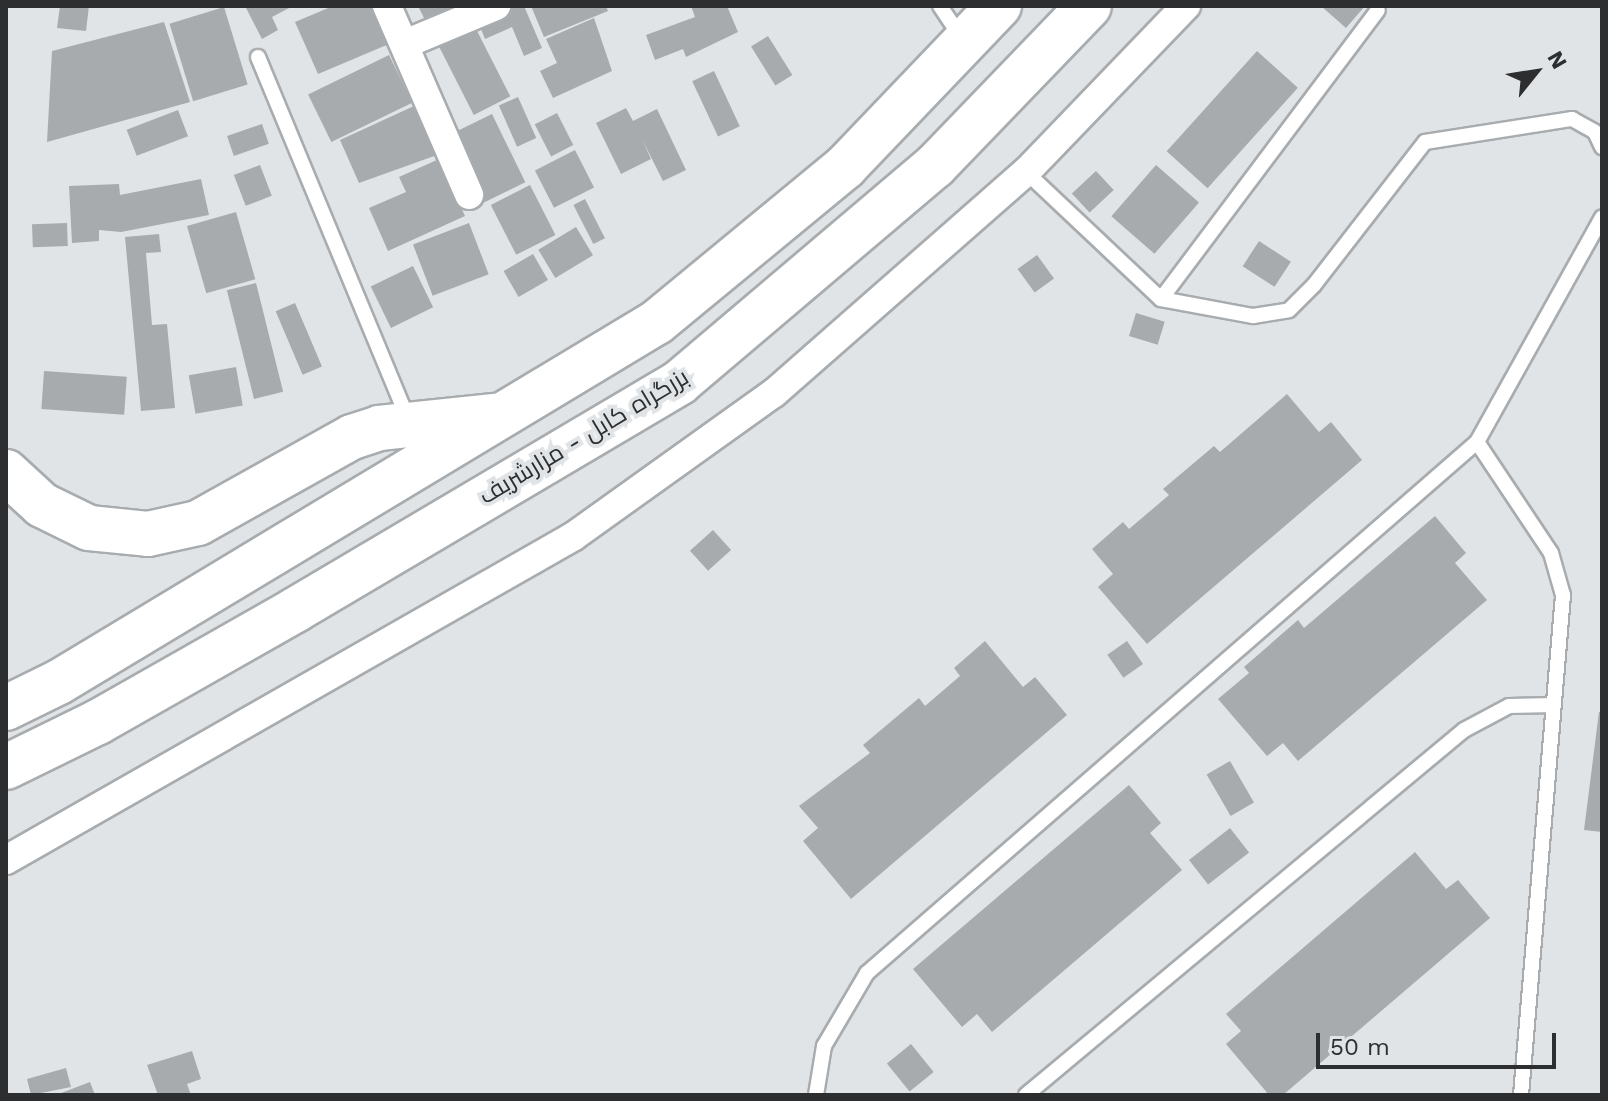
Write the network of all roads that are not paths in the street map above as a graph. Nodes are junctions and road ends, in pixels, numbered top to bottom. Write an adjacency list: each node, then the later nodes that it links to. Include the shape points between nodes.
1 (387, 6): 8 (street)
2 (496, 6): 8 (street)
3 (940, 6): 9 (lane)
4 (999, 6): 9 (highway)
5 (1089, 6): 22 (highway, بزرگراه کابل - مزارشریف, via 935,166 680,382 229,647)
6 (1186, 6): 12 (street)
7 (1378, 10): 15 (lane)
8 (405, 44): 13 (street)
9 (966, 44): 16 (highway, via 845,167 657,322)
10 (258, 57): 17 (lane)
11 (1602, 147): 15 (lane, via 1595,132 1572,119 1425,142 1289,310 1253,316)
12 (1026, 172): 15 (lane); 23 (street, via 774,393 574,536)
13 (469, 195)
14 (1602, 217): 18 (lane)
15 (1161, 299)
16 (509, 414): 17 (highway); 21 (highway, via 277,547 59,682)
17 (410, 424): 19 (highway, via 352,437 198,523 148,534 89,528 42,505)
18 (1477, 442): 20 (lane, via 1551,553 1563,595); 24 (lane, via 867,973 824,1046)
19 (6, 472)
20 (1554, 705): 25 (lane, via 1509,706 1464,730); 26 (lane)
21 (6, 708)
22 (6, 767)
23 (6, 860)
24 (816, 1095)
25 (1026, 1095)
26 (1521, 1095)

